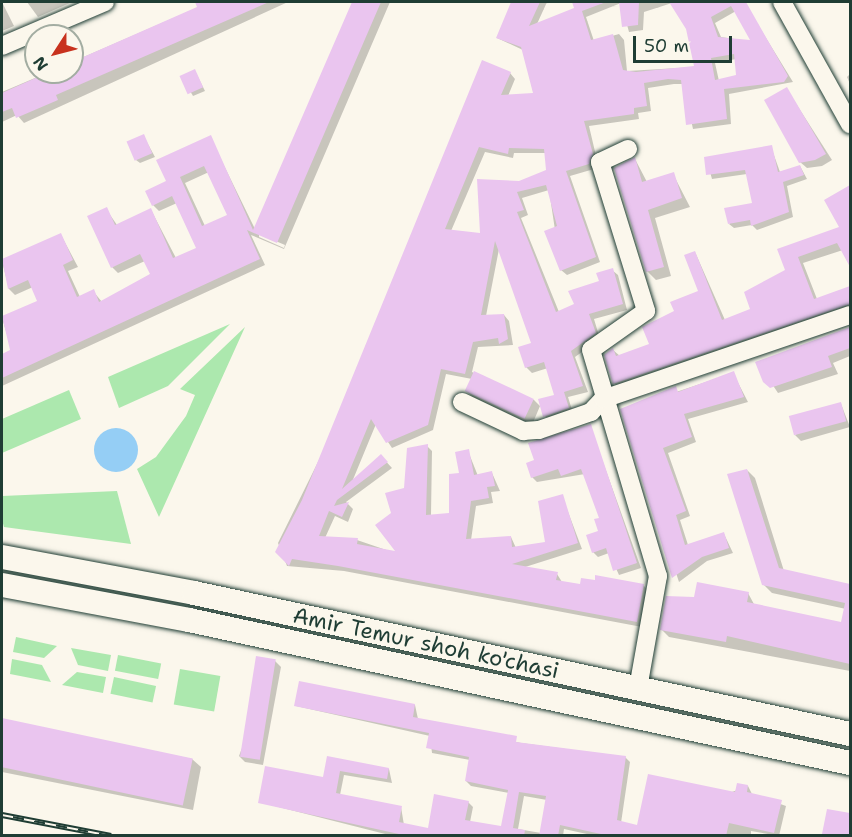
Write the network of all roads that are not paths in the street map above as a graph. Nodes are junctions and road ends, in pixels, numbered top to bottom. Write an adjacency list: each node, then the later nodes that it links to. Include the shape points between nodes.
1 (105, 2): 3 (street)
2 (782, 2): 4 (street)
3 (2, 46)
4 (850, 124)
5 (628, 149): 7 (street, via 600,162 646,311 591,347)
6 (850, 315): 7 (street)
7 (603, 399): 8 (street, via 591,412 523,431); 13 (street, via 658,576)
8 (462, 402)
9 (2, 557): 11 (main road, Amir Temur shoh ko'chasi)
10 (2, 585): 12 (main road, Amir Temur shoh ko'chasi)
11 (194, 593): 12 (main road); 13 (main road, Amir Temur shoh ko'chasi)
12 (189, 620): 15 (main road, Amir Temur shoh ko'chasi)
13 (638, 688): 14 (main road, Amir Temur shoh ko'chasi)
14 (850, 734)
15 (850, 763)

